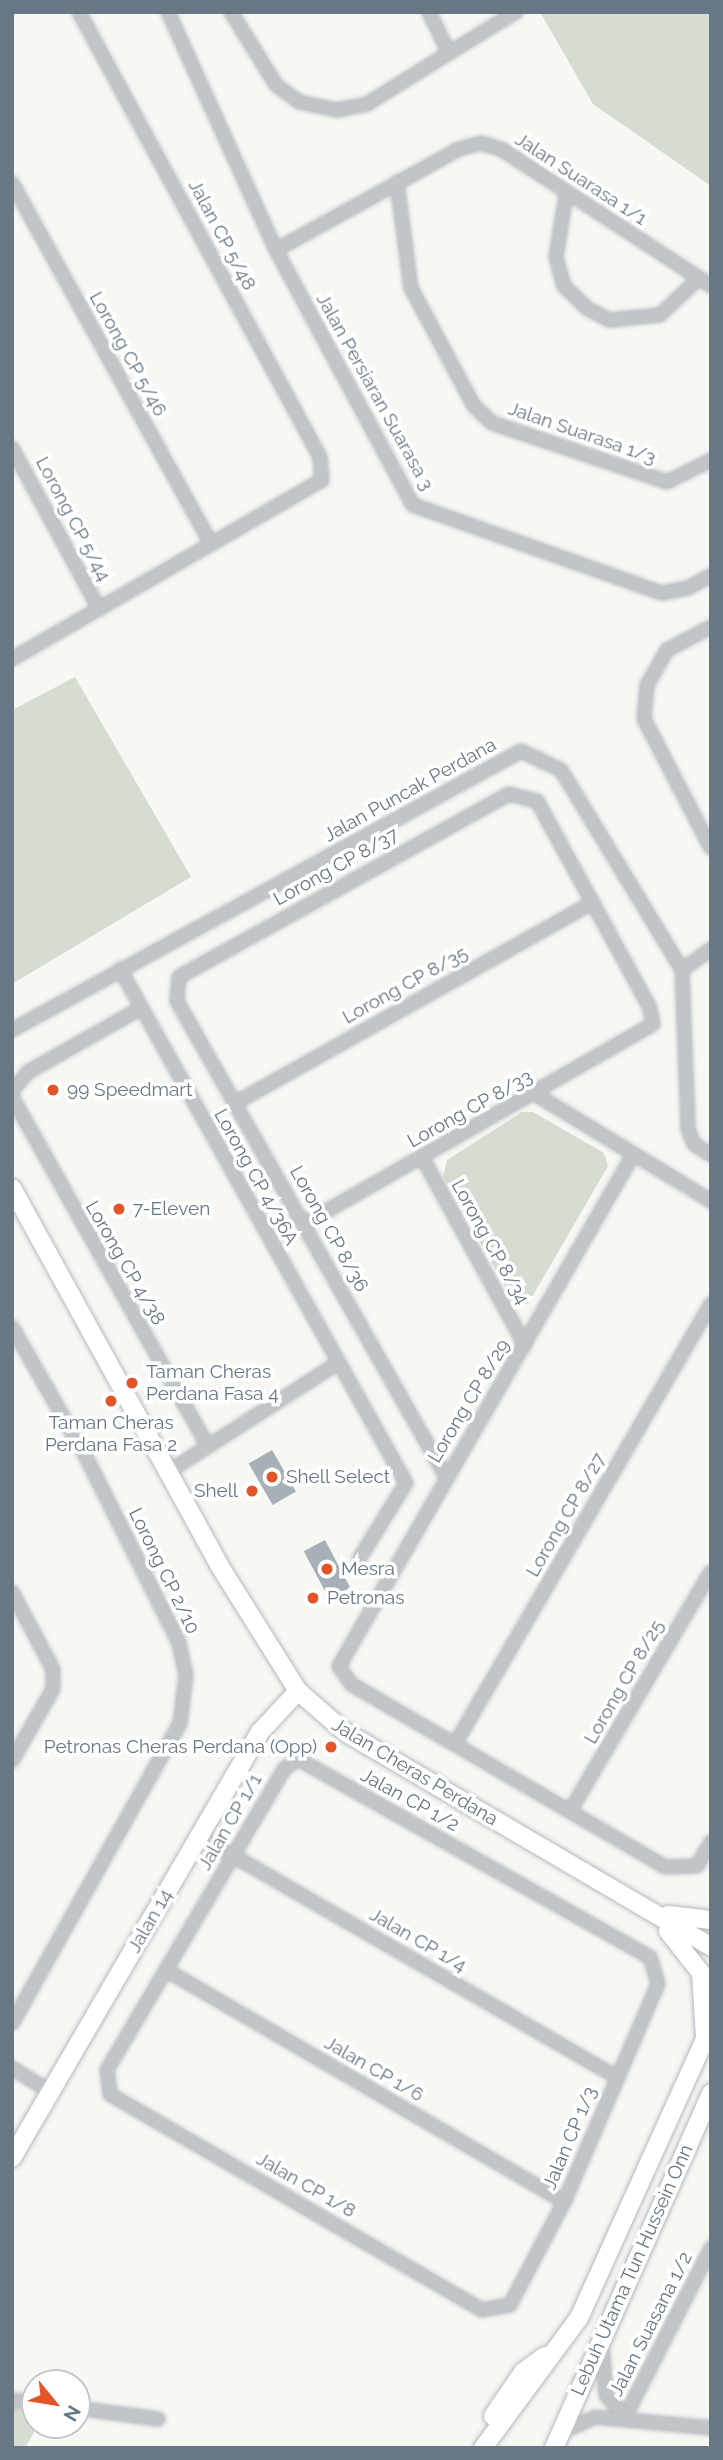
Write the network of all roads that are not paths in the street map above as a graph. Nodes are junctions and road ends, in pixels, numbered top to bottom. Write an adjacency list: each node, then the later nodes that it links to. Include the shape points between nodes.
1 (79, 12): 14 (street, Jalan CP 5/48, via 320,457 322,480)
2 (168, 12): 10 (street, Jalan Persiaran Suarasa 3)
3 (231, 12): 6 (street, via 276,85 299,102 337,110 367,104)
4 (429, 12): 6 (street)
5 (516, 12): 6 (street)
6 (449, 53)
7 (397, 182): 9 (street, Jalan Suarasa 1/1, via 481,143 501,149); 10 (street, Jalan Suarasa 1/1); 13 (street, Jalan Suarasa 1/3, via 411,288 474,406 492,423 667,482)
8 (12, 183): 14 (street, Lorong CP 5/46)
9 (566, 195): 11 (street, Jalan Suarasa 1/1); 11 (street, via 556,257 564,286 587,309 610,320 660,315)
10 (276, 250): 15 (street, Jalan Persiaran Suarasa 3, via 413,505 663,593 688,589)
11 (705, 282)
12 (12, 448): 16 (street, Lorong CP 5/44)
13 (711, 460)
14 (211, 543): 16 (street)
15 (711, 575)
16 (99, 609): 18 (street)
17 (711, 627): 19 (street, via 667,650 647,685 644,719)
18 (12, 659)
19 (711, 848)
20 (593, 902): 24 (street, Lorong CP 8/37, via 537,801 509,794 179,976); 28 (street, Lorong CP 8/33, via 650,1008 653,1024); 30 (street, Lorong CP 8/35)
21 (711, 949): 23 (street)
22 (120, 969): 23 (street, Jalan Puncak Perdana, via 521,751 561,770); 25 (street, Lorong CP 4/36A); 26 (street, Jalan Puncak Perdana)
23 (682, 970): 31 (street, Jalan Puncak Perdana, via 688,1129 694,1144)
24 (177, 1001): 30 (street, Lorong CP 8/36)
25 (141, 1008): 27 (street, via 28,1072); 40 (street, Lorong CP 4/36A)
26 (12, 1030)
27 (12, 1091)
28 (535, 1094): 32 (street); 33 (street, Lorong CP 8/33)
29 (12, 1097): 41 (street, Lorong CP 4/38)
30 (237, 1102): 36 (street, Lorong CP 8/36)
31 (711, 1154)
32 (634, 1155): 35 (street); 39 (street, Lorong CP 8/29)
33 (422, 1157): 36 (street, Lorong CP 8/33); 39 (street, Lorong CP 8/34)
34 (12, 1188): 42 (street, Jalan Cheras Perdana)
35 (711, 1201)
36 (304, 1224): 43 (street, Lorong CP 8/36)
37 (711, 1304): 48 (street, Lorong CP 8/27)
38 (12, 1327): 60 (street, Lorong CP 2/10, via 92,1468 179,1643 186,1675 180,1723)
39 (525, 1345): 43 (street, Lorong CP 8/29)
40 (336, 1364): 41 (street); 44 (street, Lorong CP 4/36A, via 406,1483)
41 (208, 1446): 42 (street)
42 (168, 1472): 47 (street, Jalan Cheras Perdana)
43 (446, 1477): 48 (street, Lorong CP 8/29, via 340,1666 351,1684)
44 (359, 1559)
45 (711, 1572): 51 (street, Lorong CP 8/25)
46 (12, 1592): 50 (street, via 53,1679 53,1689)
47 (298, 1691): 52 (street, Jalan 14, via 260,1732); 55 (street, Jalan Cheras Perdana, via 345,1732)
48 (455, 1744): 51 (street)
49 (298, 1759): 54 (street, Jalan CP 1/1, via 284,1769); 58 (street, Jalan CP 1/2)
50 (12, 1761)
51 (570, 1811): 53 (street, via 666,1867 697,1866)
52 (200, 1836): 54 (street, Jalan CP 1/4); 64 (street, Jalan 14)
53 (711, 1842)
54 (233, 1856): 59 (street, Jalan CP 1/1); 63 (street, Jalan CP 1/4)
55 (635, 1905): 56 (street, via 688,1921); 57 (street, Jalan Cheras Perdana); 61 (street, via 676,1938 701,1973)
56 (711, 1920)
57 (711, 1947)
58 (650, 1957): 63 (street, Jalan CP 1/3, via 658,1984)
59 (166, 1970): 66 (street, Jalan CP 1/1, via 107,2070); 68 (street, Jalan CP 1/6)
60 (12, 2022)
61 (708, 2033): 72 (street, Lebuh Utama Tun Hussein Onn, via 593,2292)
62 (12, 2068): 64 (street)
63 (617, 2077): 68 (street, Jalan CP 1/3)
64 (51, 2092): 67 (street, Jalan 14)
65 (711, 2093): 71 (street, Lebuh Utama Tun Hussein Onn)
66 (110, 2094): 70 (street, Jalan CP 1/8)
67 (12, 2158)
68 (564, 2202): 70 (street, Jalan CP 1/3, via 510,2305)
69 (711, 2248): 74 (street, Jalan Suasana 1/2)
70 (482, 2310)
71 (602, 2336): 74 (street, via 606,2395); 77 (street, Lebuh Utama Tun Hussein Onn)
72 (565, 2340): 78 (street, via 523,2372); 79 (street, Lebuh Utama Tun Hussein Onn)
73 (91, 2410): 75 (street)
74 (625, 2417): 76 (street); 77 (street, via 595,2417)
75 (159, 2419)
76 (711, 2428)
77 (561, 2442)
78 (471, 2448)
79 (483, 2448)

